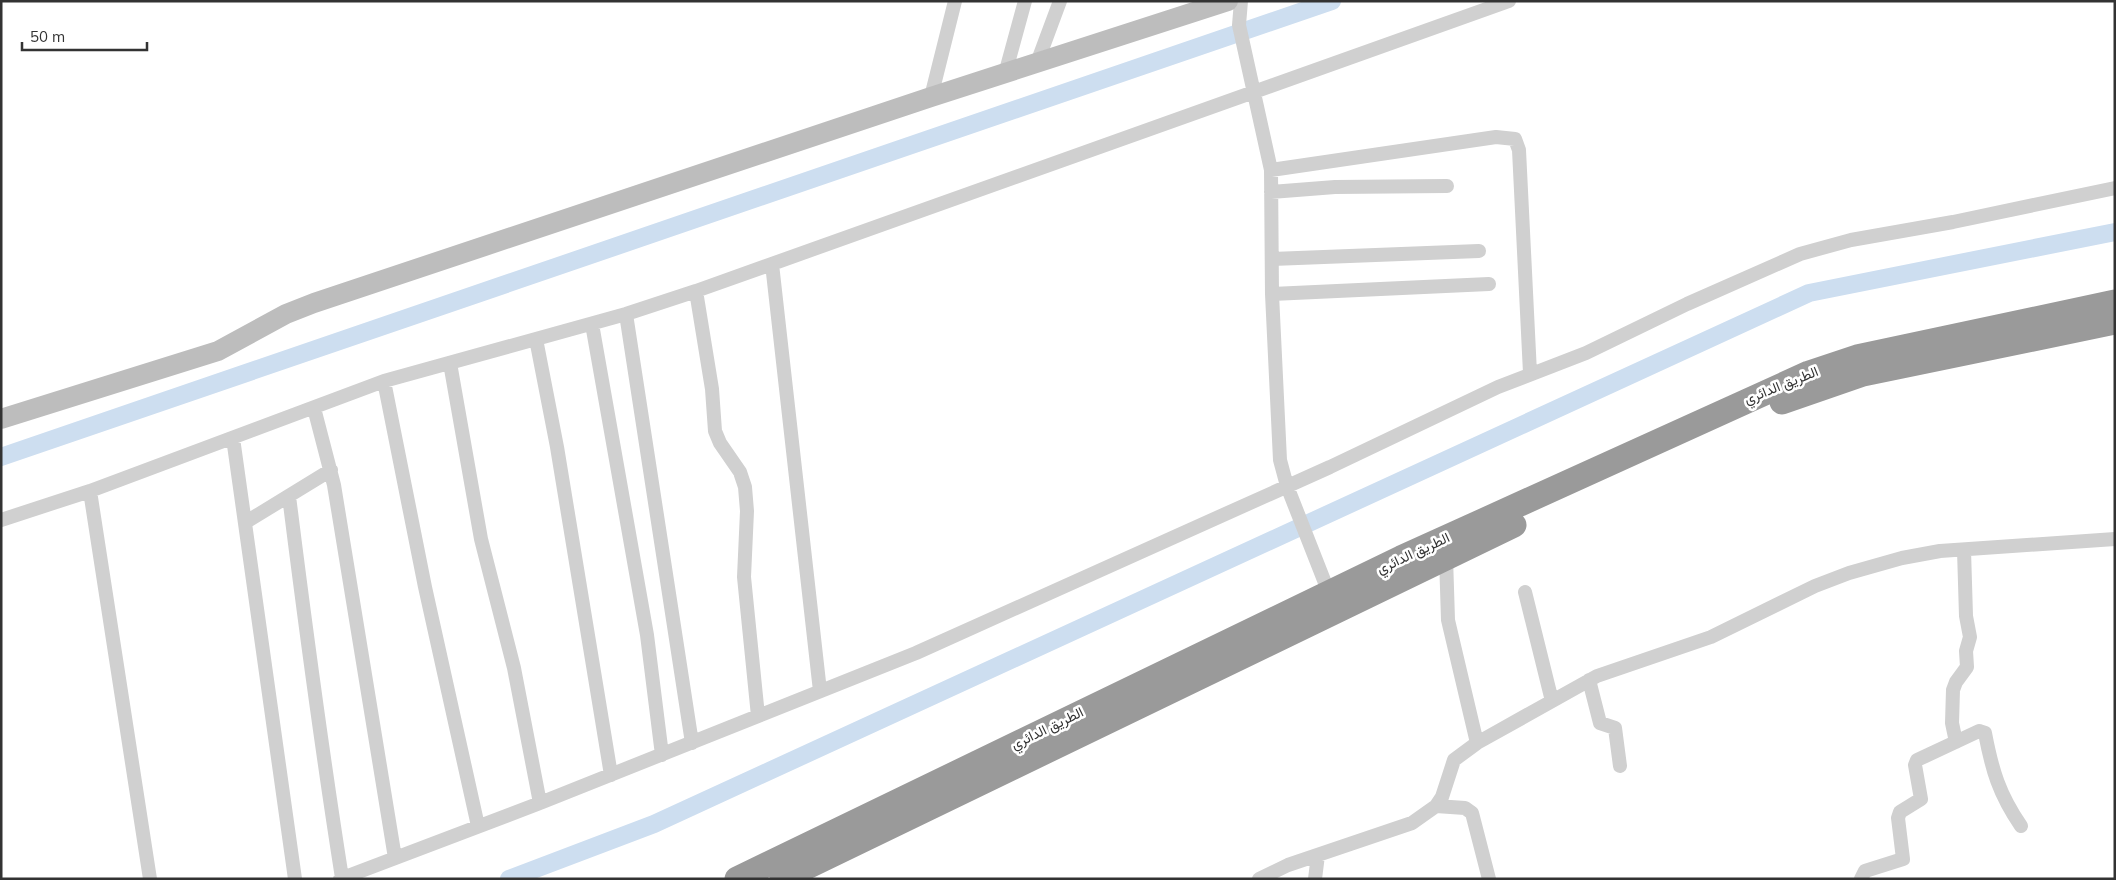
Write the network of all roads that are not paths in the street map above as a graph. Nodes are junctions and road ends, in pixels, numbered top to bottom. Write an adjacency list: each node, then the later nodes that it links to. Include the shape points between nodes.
1 (955, 1): 10 (street)
2 (1025, 1): 8 (street)
3 (1060, 1): 7 (street)
4 (1228, 1): 7 (street)
5 (1241, 1): 9 (street, via 1239,25)
6 (1509, 1): 9 (street)
7 (1037, 63): 8 (street)
8 (1005, 74): 10 (street)
9 (1254, 93): 11 (street); 17 (street)
10 (931, 98): 30 (street, via 314,303 286,314 218,351)
11 (1271, 170): 14 (street); 27 (street, via 1496,137 1515,139 1519,150)
12 (1447, 186): 14 (street, via 1335,187)
13 (2115, 188): 27 (street, via 1820,247 1586,352)
14 (1271, 192): 16 (street)
15 (1479, 251): 16 (street)
16 (1272, 259): 20 (street)
17 (772, 264): 19 (street); 44 (street)
18 (1489, 284): 20 (street)
19 (696, 291): 22 (street); 46 (street, via 716,431 745,487 744,577)
20 (1272, 294): 33 (street, via 1280,460)
21 (2115, 302): 42 (highway, الطريق الدائري, via 1857,357 1808,373)
22 (626, 314): 24 (street); 48 (street)
23 (2115, 322): 40 (highway, الطريق الدائري, via 1863,374 1808,392 1753,413)
24 (592, 324): 25 (street); 50 (street, via 646,625)
25 (536, 339): 26 (street); 52 (street)
26 (450, 363): 28 (street); 53 (street, via 481,540 514,668)
27 (1530, 373): 33 (street)
28 (384, 381): 29 (street); 55 (street, via 423,578)
29 (314, 408): 31 (street); 32 (street)
30 (1, 419)
31 (233, 438): 34 (street); 37 (street)
32 (331, 470): 35 (street); 58 (street)
33 (1287, 486): 42 (street); 44 (street, via 916,653)
34 (90, 491): 36 (street); 60 (street)
35 (289, 496): 37 (street); 59 (street)
36 (1, 520)
37 (246, 522): 61 (street)
38 (2115, 539): 39 (street)
39 (1964, 550): 43 (street, via 1902,558 1849,573 1791,596 1711,637); 47 (street, via 1966,616 1970,637 1966,651 1967,667 1953,690 1952,723)
40 (1446, 557): 49 (street, via 1448,620); 63 (highway, الطريق الدائري)
41 (1525, 592): 45 (street)
42 (1329, 593): 62 (highway, الطريق الدائري)
43 (1589, 680): 45 (street); 51 (street, via 1600,723 1615,728)
44 (820, 691): 46 (street)
45 (1552, 701): 49 (street)
46 (758, 716): 48 (street)
47 (1956, 742): 56 (street, via 1979,731 1985,733 1995,779 2007,806); 67 (street, via 1915,762 1921,799 1900,812 1898,818 1904,859 1865,871)
48 (692, 743): 50 (street)
49 (1477, 743): 54 (street, via 1454,760)
50 (662, 755): 52 (street)
51 (1620, 766)
52 (611, 775): 53 (street)
53 (540, 803): 55 (street)
54 (1436, 806): 57 (street, via 1422,818 1401,828); 66 (street, via 1465,808 1472,813)
55 (478, 826): 58 (street)
56 (2021, 826)
57 (1318, 855): 64 (street); 65 (street)
58 (395, 858): 59 (street)
59 (341, 878)
60 (150, 879)
61 (295, 879)
62 (737, 879)
63 (782, 879)
64 (1259, 879)
65 (1315, 879)
66 (1489, 879)
67 (1861, 879)

